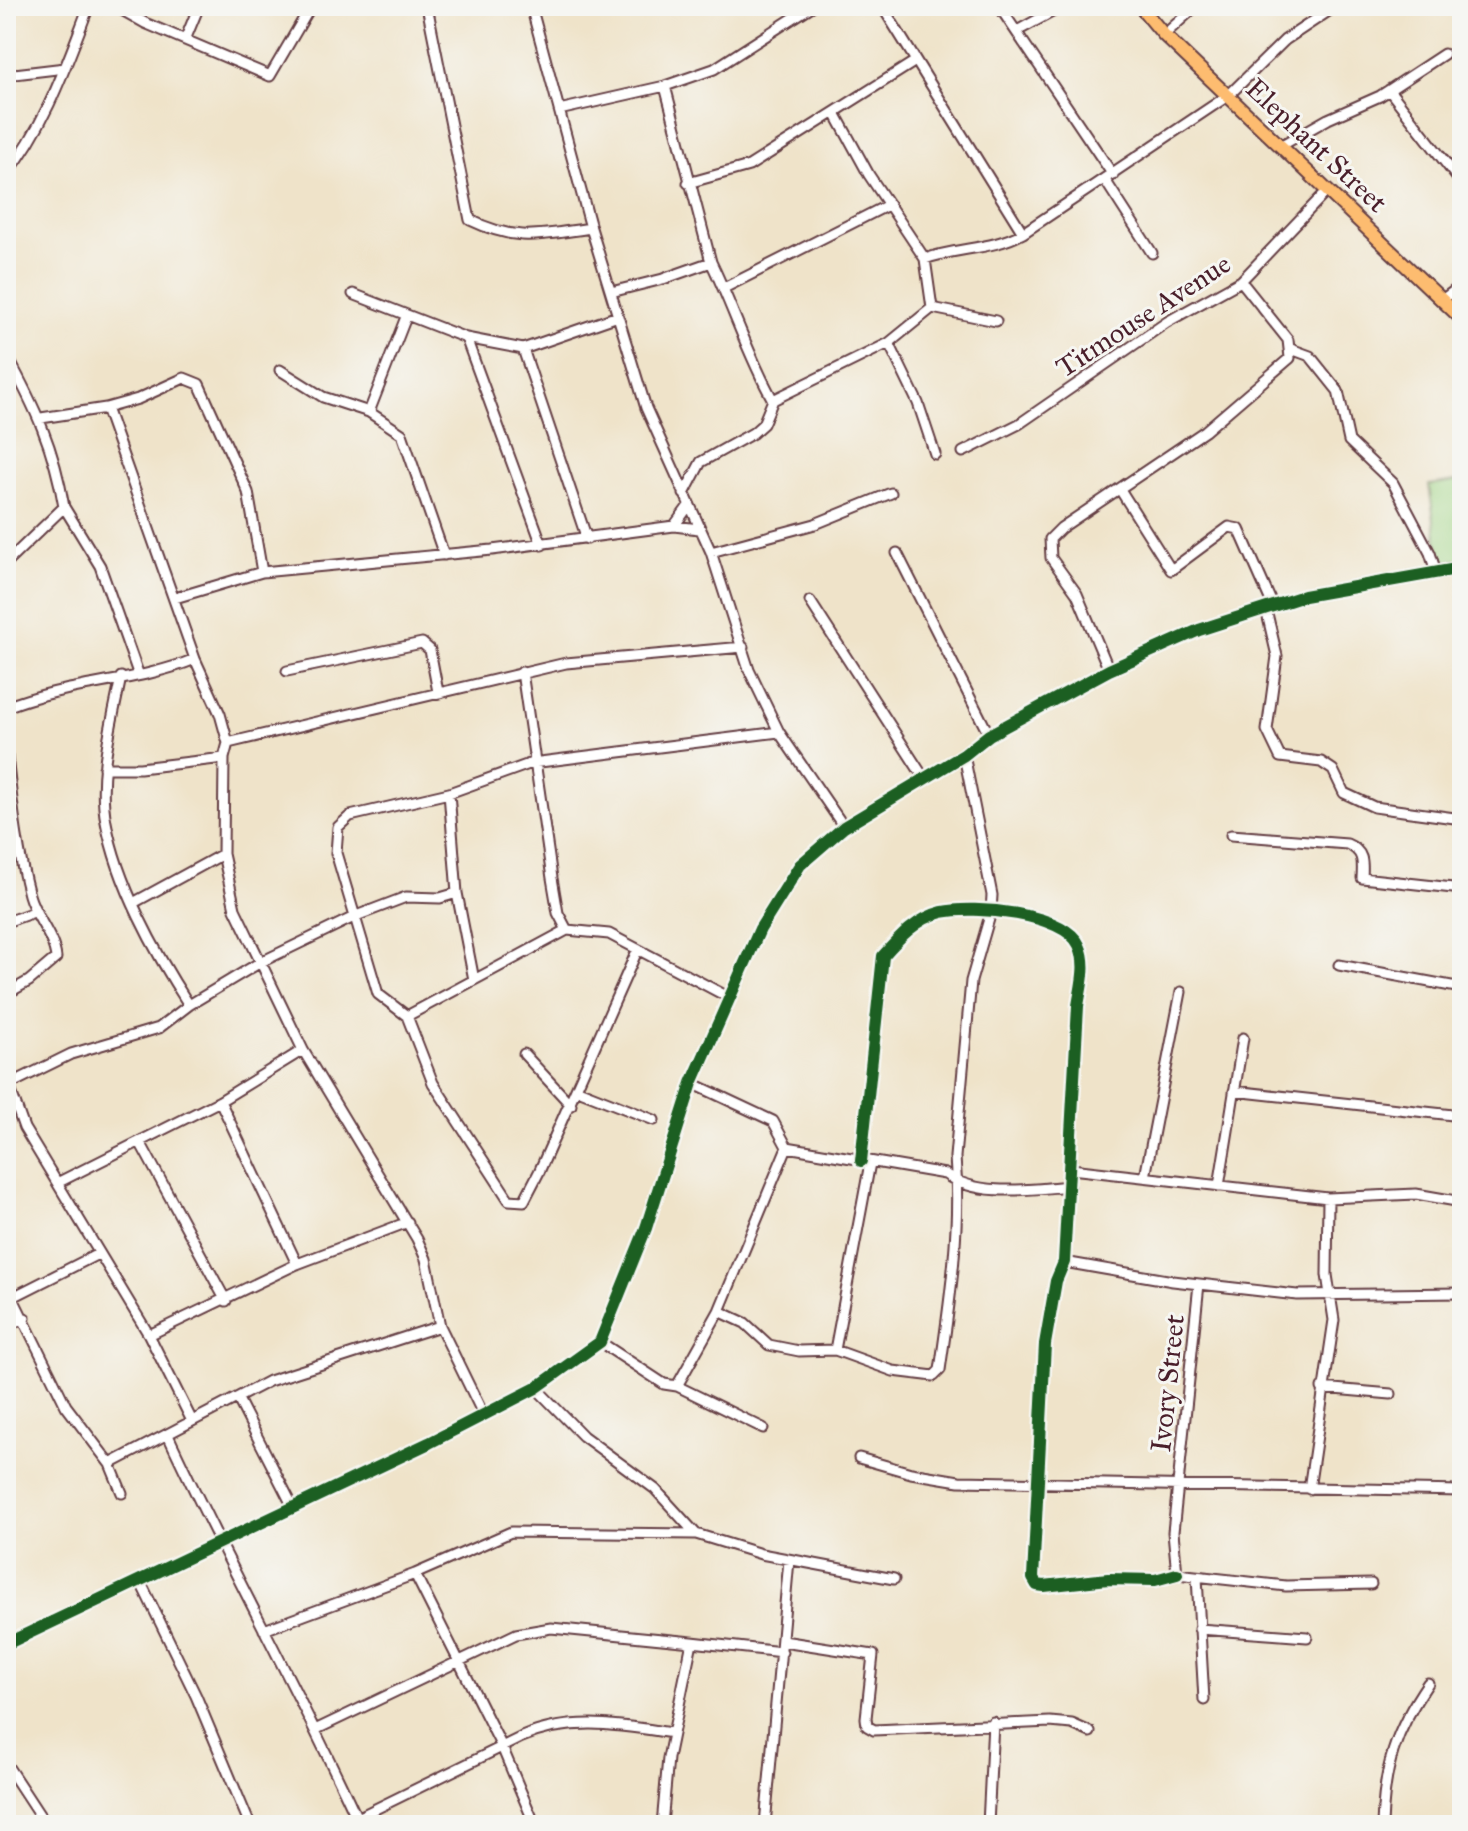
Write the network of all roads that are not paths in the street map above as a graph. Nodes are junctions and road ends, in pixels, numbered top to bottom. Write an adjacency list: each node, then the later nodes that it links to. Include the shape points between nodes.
1 (89, 6): 19 (street)
2 (115, 6): 16 (street)
3 (199, 6): 16 (street)
4 (311, 6): 16 (street, via 270,76)
5 (427, 6): 33 (street, via 470,220 499,234 533,236)
6 (531, 6): 24 (street)
7 (812, 6): 21 (street, via 714,69)
8 (882, 6): 18 (street)
9 (999, 6): 14 (street)
10 (1063, 6): 14 (street)
11 (1140, 6): 15 (main road, Elephant Street)
12 (1196, 6): 15 (street)
13 (1336, 6): 23 (street, via 1285,40)
14 (1017, 31): 28 (street)
15 (1164, 35): 23 (main road, Elephant Street)
16 (185, 40)
17 (1444, 54): 22 (street)
18 (914, 62): 25 (street); 34 (street)
19 (65, 68): 20 (street); 27 (street, via 35,132)
20 (6, 75)
21 (665, 86): 24 (street); 29 (street)
22 (1389, 90): 26 (street); 30 (street)
23 (1229, 95): 26 (main road, Elephant Street); 28 (street)
24 (559, 110): 33 (street)
25 (835, 113): 29 (street, via 749,166); 32 (street)
26 (1282, 145): 31 (main road, Elephant Street)
27 (6, 175)
28 (1109, 178): 34 (street); 35 (street)
29 (688, 183): 37 (street)
30 (1462, 184)
31 (1328, 190): 38 (street, Titmouse Avenue); 43 (main road, Elephant Street)
32 (888, 205): 36 (street); 40 (street)
33 (591, 228): 41 (street)
34 (1023, 233): 36 (street, via 1002,245)
35 (1152, 253)
36 (925, 259): 44 (street)
37 (711, 262): 40 (street); 41 (street)
38 (1241, 281): 52 (street); 59 (street, Titmouse Avenue, via 1167,322 1019,424)
39 (1462, 285): 43 (street)
40 (726, 287): 55 (street)
41 (611, 292): 45 (street)
42 (353, 294): 46 (street)
43 (1443, 299): 47 (main road, Elephant Street)
44 (932, 308): 48 (street); 50 (street)
45 (618, 316): 51 (street); 63 (street, via 646,408)
46 (406, 317): 49 (street); 57 (street)
47 (1462, 319)
48 (996, 321)
49 (466, 338): 51 (street); 69 (street)
50 (889, 343): 55 (street); 60 (street)
51 (523, 349): 68 (street)
52 (1291, 349): 61 (street, via 1290,358 1205,431); 76 (street, via 1310,356 1338,391 1349,441 1393,483)
53 (6, 354): 58 (street)
54 (280, 370): 57 (street, via 335,403)
55 (773, 400): 63 (street, via 753,433 701,462)
56 (106, 408): 58 (street); 75 (street, via 184,378 199,384 248,492); 78 (street)
57 (369, 412): 72 (street, via 402,434)
58 (41, 418): 64 (street)
59 (963, 452)
60 (935, 454)
61 (1121, 491): 80 (street, via 1171,570 1229,527 1239,529); 83 (street, via 1050,539 1051,558 1077,594)
62 (891, 493): 70 (street, via 815,524)
63 (684, 494): 65 (street)
64 (64, 507): 73 (street); 86 (street, via 100,566)
65 (688, 507): 66 (street); 67 (street)
66 (674, 526): 67 (street); 68 (street)
67 (699, 529): 70 (street)
68 (587, 539): 69 (street)
69 (542, 545): 72 (street)
70 (711, 552): 81 (street)
71 (897, 553): 91 (street)
72 (444, 555): 75 (street)
73 (6, 563)
74 (1458, 569): 76 (street); 77 (street)
75 (262, 572): 78 (street)
76 (1436, 572): 80 (street, via 1345,587)
77 (1462, 585)
78 (175, 598): 82 (street)
79 (810, 601): 98 (street)
80 (1269, 608): 83 (street, via 1199,630); 100 (street, via 1277,656 1267,730 1280,757 1321,762 1333,770 1344,793 1374,807)
81 (743, 647): 85 (street, via 647,653); 90 (street)
82 (195, 659): 86 (street, via 165,671); 92 (street)
83 (1109, 670): 91 (street)
84 (287, 671): 88 (street, via 422,643 430,650)
85 (522, 672): 88 (street); 96 (street)
86 (138, 673): 87 (street)
87 (121, 677): 89 (street, via 55,690); 97 (street)
88 (438, 692): 92 (street)
89 (6, 707)
90 (779, 732): 96 (street); 101 (street)
91 (989, 735): 94 (street)
92 (228, 743): 95 (street)
93 (6, 748): 107 (street, via 19,853)
94 (964, 755): 98 (street); 108 (street, via 984,845)
95 (224, 758): 97 (street); 103 (street)
96 (532, 763): 99 (street); 111 (street, via 558,913)
97 (104, 768): 106 (street, via 105,821)
98 (924, 778): 101 (street)
99 (449, 793): 105 (street); 109 (street, via 350,816 338,827 336,853)
100 (1462, 819)
101 (844, 827): 119 (street, via 786,882)
102 (1231, 835): 104 (street, via 1347,844 1363,859 1362,878)
103 (223, 854): 106 (street); 113 (street, via 235,909)
104 (1462, 889)
105 (457, 893): 109 (street, via 406,897); 115 (street)
106 (135, 902): 120 (street, via 163,965)
107 (34, 912): 110 (street); 118 (street, via 56,958)
108 (991, 912): 135 (street, via 941,913 920,921 883,956); 136 (street, via 1054,922 1068,928 1079,945 1084,964); 139 (street, via 971,981)
109 (356, 916): 113 (street); 121 (street, via 378,994)
110 (6, 922)
111 (567, 930): 112 (street, via 609,934); 115 (street)
112 (637, 951): 119 (street); 127 (street)
113 (259, 963): 120 (street); 123 (street)
114 (1339, 965): 116 (street)
115 (474, 980): 121 (street)
116 (1462, 988)
117 (1181, 992): 137 (street)
118 (6, 994)
119 (730, 998): 125 (street)
120 (189, 1005): 126 (street, via 147,1034 71,1054)
121 (407, 1016): 130 (street, via 433,1083 509,1200 524,1201)
122 (1243, 1038): 128 (street)
123 (303, 1050): 129 (street); 144 (street)
124 (524, 1054): 130 (street)
125 (692, 1083): 134 (street, via 773,1121); 159 (street, via 646,1228)
126 (8, 1086): 138 (street, via 24,1128)
127 (578, 1090): 130 (street); 132 (street)
128 (1234, 1091): 131 (street); 141 (street)
129 (220, 1101): 133 (street); 147 (street)
130 (571, 1105)
131 (1462, 1116)
132 (654, 1120)
133 (140, 1142): 138 (street); 153 (street)
134 (787, 1147): 135 (street); 154 (street)
135 (865, 1162): 139 (street, via 945,1174); 160 (street)
136 (1071, 1169): 137 (street); 140 (street)
137 (1145, 1177): 141 (street)
138 (59, 1182): 145 (street)
139 (957, 1183): 140 (street, via 1016,1190); 160 (street, via 940,1370 934,1376 910,1375)
140 (1070, 1186): 146 (street)
141 (1219, 1186): 142 (street)
142 (1328, 1198): 143 (street, via 1416,1194); 151 (street)
143 (1462, 1202)
144 (408, 1222): 147 (street); 157 (street, via 426,1259)
145 (98, 1254): 152 (street); 158 (street)
146 (1064, 1262): 149 (street); 172 (street, via 1045,1344)
147 (297, 1264): 153 (street)
148 (6, 1284): 152 (street)
149 (1199, 1284): 151 (street); 173 (street, Ivory Street)
150 (1462, 1293): 151 (street)
151 (1329, 1294): 163 (street, via 1334,1320)
152 (13, 1297): 155 (street)
153 (226, 1301): 158 (street)
154 (719, 1311): 160 (street, via 745,1323 769,1345); 161 (street)
155 (25, 1318): 156 (street); 171 (street, via 66,1406)
156 (6, 1326)
157 (440, 1326): 165 (street, via 286,1374); 166 (street)
158 (149, 1335): 167 (street)
159 (600, 1342): 161 (street, via 664,1384); 162 (street)
160 (835, 1350)
161 (677, 1386): 168 (street)
162 (536, 1388): 166 (street); 178 (street, via 583,1436 655,1489)
163 (1322, 1388): 164 (street); 174 (street)
164 (1391, 1394)
165 (238, 1399): 167 (street); 177 (street)
166 (483, 1414): 177 (street)
167 (192, 1421): 169 (street)
168 (763, 1428)
169 (168, 1435): 171 (street); 179 (street)
170 (859, 1458): 172 (street, via 946,1480)
171 (110, 1464): 176 (street)
172 (1036, 1482): 173 (street); 182 (street, via 1037,1585 1155,1580)
173 (1178, 1487): 174 (street); 182 (street, Ivory Street, via 1173,1540)
174 (1309, 1489): 175 (street)
175 (1462, 1491)
176 (122, 1493)
177 (293, 1507): 179 (street)
178 (696, 1534): 180 (street); 181 (street, via 511,1532)
179 (219, 1545): 185 (street); 188 (street)
180 (789, 1560): 184 (street); 192 (street)
181 (415, 1574): 188 (street); 193 (street)
182 (1177, 1574): 183 (street)
183 (1197, 1577): 186 (street, via 1286,1586); 187 (street)
184 (894, 1579)
185 (141, 1583): 191 (street); 204 (street)
186 (1371, 1584)
187 (1199, 1629): 189 (street); 195 (street)
188 (264, 1630): 197 (street)
189 (1307, 1637)
190 (692, 1642): 192 (street); 193 (street, via 551,1628 516,1634); 199 (street)
191 (6, 1644)
192 (782, 1647): 196 (street, via 873,1655 866,1718 874,1730); 207 (street)
193 (460, 1661): 197 (street); 200 (street)
194 (1428, 1683): 209 (street, via 1388,1760)
195 (1204, 1700)
196 (993, 1722): 198 (street, via 1062,1722); 208 (street)
197 (317, 1729): 202 (street)
198 (1090, 1732)
199 (672, 1733): 200 (street, via 611,1723 562,1723); 206 (street)
200 (502, 1747): 202 (street); 205 (street)
201 (6, 1764): 203 (street)
202 (358, 1822)
203 (46, 1825)
204 (250, 1825)
205 (535, 1825)
206 (662, 1825)
207 (765, 1825)
208 (988, 1825)
209 (1382, 1825)

